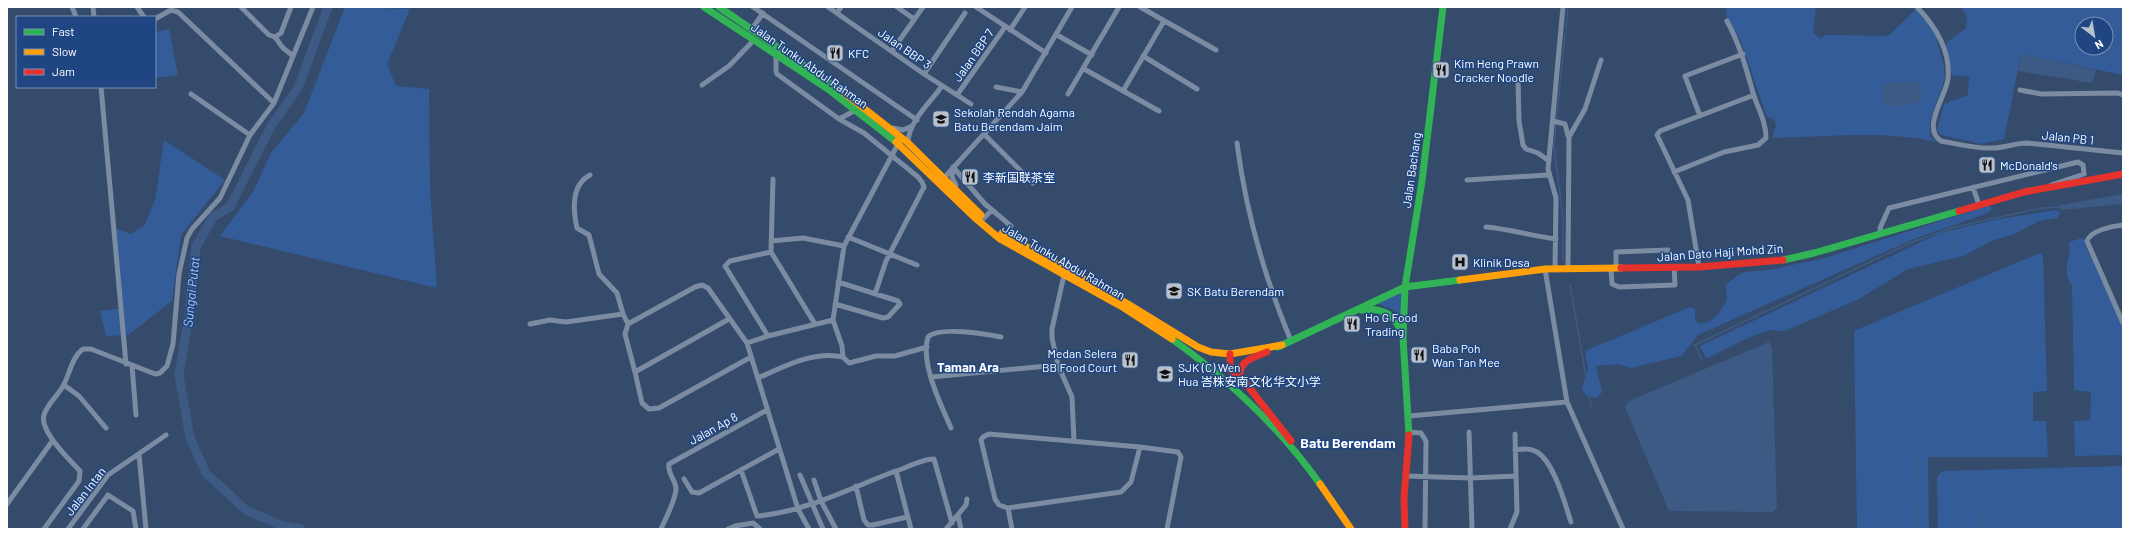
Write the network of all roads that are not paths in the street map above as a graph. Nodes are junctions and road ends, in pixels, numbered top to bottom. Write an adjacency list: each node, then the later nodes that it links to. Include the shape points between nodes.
1 (137, 7): 24 (street)
2 (241, 7): 20 (street)
3 (291, 7): 33 (street, via 280,32)
4 (313, 7): 39 (street)
5 (704, 7): 34 (main road, Jalan Tunku Abdul Rahman)
6 (719, 7): 30 (main road, Jalan Tunku Abdul Rahman)
7 (753, 7): 23 (street)
8 (828, 7): 21 (street, Jalan BBP 3)
9 (841, 7): 21 (street)
10 (897, 7): 26 (street)
11 (923, 7): 26 (street)
12 (976, 7): 29 (street)
13 (1024, 7): 31 (street)
14 (1072, 7): 32 (street)
15 (1119, 7): 41 (street)
16 (1140, 7): 27 (street)
17 (1443, 7): 115 (main road, Jalan Bachang, via 1422,181)
18 (1563, 7): 68 (street)
19 (1917, 7): 77 (street, Jalan PB 1, via 1942,41 1947,69 1946,86 1933,122 1934,135 1941,142 1982,148 2027,143)
20 (246, 9): 33 (street, via 269,35)
21 (837, 13): 36 (street, Jalan BBP 3)
22 (965, 13): 45 (street)
23 (763, 14): 30 (street); 66 (street)
24 (143, 16)
25 (156, 18): 60 (street, via 171,10 178,12)
26 (914, 19): 36 (street)
27 (1164, 21): 35 (street); 42 (street)
28 (1727, 21): 38 (street)
29 (1005, 27): 31 (street); 57 (street, Jalan BBP 7)
30 (752, 29): 67 (main road, Jalan Tunku Abdul Rahman)
31 (1010, 30): 37 (street)
32 (1057, 35): 37 (street); 41 (street)
33 (275, 37): 39 (street)
34 (754, 40): 40 (main road, Jalan Tunku Abdul Rahman); 47 (street, via 729,66)
35 (1216, 50)
36 (892, 51): 45 (street, Jalan BBP 3)
37 (1046, 53): 54 (street)
38 (1743, 54): 58 (street); 64 (street, via 1685,76)
39 (292, 55): 60 (street)
40 (776, 55): 62 (main road, Jalan Tunku Abdul Rahman); 65 (street, via 777,74)
41 (1092, 55): 44 (street)
42 (1143, 56): 51 (street); 53 (street)
43 (1600, 60): 73 (street, via 1585,109)
44 (1084, 69): 53 (street); 56 (street)
45 (924, 74): 48 (street, Jalan BBP 3)
46 (1518, 79): 79 (street, via 1519,121 1523,144 1526,149 1538,153)
47 (702, 85)
48 (942, 86): 57 (street, Jalan BBP 3); 66 (street)
49 (996, 87): 54 (street)
50 (101, 88): 136 (street)
51 (1197, 89)
52 (2020, 90): 59 (street, via 2041,94)
53 (1123, 91): 63 (street)
54 (1022, 92): 71 (street)
55 (191, 94): 72 (street)
56 (1068, 94)
57 (957, 95): 61 (street, Jalan BBP 3)
58 (1754, 95): 64 (street); 81 (street, via 1765,124 1766,138 1762,143 1724,152)
59 (2123, 95)
60 (274, 103): 72 (street)
61 (971, 104)
62 (856, 110): 65 (street); 74 (main road, Jalan Tunku Abdul Rahman)
63 (1159, 111)
64 (1700, 116): 81 (street, via 1658,132 1657,137)
65 (839, 120): 78 (street, via 864,133)
66 (917, 120): 69 (street)
67 (881, 121): 69 (street, via 899,130); 70 (main road, Jalan Tunku Abdul Rahman)
68 (1556, 122): 73 (street, via 1565,124); 79 (street)
69 (912, 125): 75 (street)
70 (895, 133): 74 (street); 75 (main road, Jalan Tunku Abdul Rahman)
71 (984, 134): 80 (street); 88 (street)
72 (250, 135): 136 (street, via 220,198 187,238 179,274 173,344 167,366 155,374)
73 (1568, 137): 111 (street)
74 (899, 143): 78 (street); 86 (main road, Jalan Tunku Abdul Rahman)
75 (908, 143): 86 (main road, Jalan Tunku Abdul Rahman)
76 (1237, 143): 129 (street, via 1242,182 1258,249 1271,292)
77 (2123, 153)
78 (891, 156): 99 (street); 105 (street, via 918,178 924,187)
79 (1549, 161): 84 (street)
80 (953, 167): 86 (street); 91 (street, via 953,180); 93 (street)
81 (1674, 172): 108 (street, via 1688,200)
82 (2123, 174): 90 (main road, Jalan Dato Haji Mohd Zin)
83 (590, 175): 119 (street, via 584,179 574,199 577,226 591,239 599,274 617,293)
84 (1548, 175): 87 (street); 100 (street, via 1556,198)
85 (774, 179): 101 (street)
86 (942, 180): 91 (main road, Jalan Tunku Abdul Rahman); 113 (main road, Jalan Tunku Abdul Rahman, via 995,235)
87 (1467, 180)
88 (1033, 183)
89 (1974, 187): 90 (street, via 2078,162 2083,165 2084,174); 92 (street); 98 (street, via 1889,208 1880,228)
90 (2047, 187): 92 (main road, Jalan Dato Haji Mohd Zin)
91 (970, 203): 94 (main road, Jalan Tunku Abdul Rahman)
92 (1979, 205): 98 (main road, Jalan Dato Haji Mohd Zin)
93 (992, 210): 94 (street); 96 (street)
94 (984, 218): 133 (main road, Jalan Tunku Abdul Rahman, via 1010,239 1128,304 1198,347)
95 (2123, 225): 122 (street, via 2096,232 2087,241)
96 (1011, 226)
97 (1486, 228): 100 (street, via 1505,228)
98 (1881, 233): 108 (main road, Jalan Dato Haji Mohd Zin, via 1796,258)
99 (848, 236): 102 (street); 105 (street)
100 (1556, 239): 110 (street)
101 (771, 241): 102 (street, via 803,238); 104 (street)
102 (844, 246): 114 (street)
103 (1668, 250): 109 (street, via 1616,252)
104 (770, 252): 125 (street); 126 (street, via 730,261 725,266)
105 (890, 253): 106 (street); 116 (street)
106 (918, 265)
107 (1674, 267): 108 (main road, Jalan Dato Haji Mohd Zin); 109 (main road, Jalan Dato Haji Mohd Zin); 109 (street, via 1675,285 1619,287 1612,284)
108 (1699, 267)
109 (1613, 268): 111 (main road, Jalan Dato Haji Mohd Zin)
110 (1555, 269): 111 (main road, Jalan Dato Haji Mohd Zin); 112 (main road, Jalan Dato Haji Mohd Zin)
111 (1568, 269)
112 (1545, 270): 115 (main road, Jalan Dato Haji Mohd Zin); 143 (street)
113 (1064, 274): 137 (street, via 1052,329); 159 (main road, Jalan Tunku Abdul Rahman, via 1124,308 1192,354 1244,396)
114 (838, 282): 116 (street); 117 (street)
115 (1404, 287): 118 (main road, Jalan Dato Haji Mohd Zin); 128 (main road, Jalan Bachang)
116 (875, 294): 117 (street, via 898,301 899,306 888,317 883,318)
117 (835, 304): 121 (street)
118 (1352, 312): 128 (main road, via 1373,308 1386,312 1396,318); 129 (main road)
119 (623, 314): 123 (street); 124 (street)
120 (729, 319): 124 (street, via 711,291 702,285); 130 (street); 138 (street)
121 (833, 320): 125 (street); 135 (street, via 842,346)
122 (2123, 322)
123 (530, 324)
124 (628, 324): 138 (street, via 625,334)
125 (815, 324): 126 (street)
126 (768, 336): 130 (street)
127 (1001, 337): 132 (street, via 934,333 928,337)
128 (1403, 337): 146 (main road)
129 (1291, 341): 131 (main road)
130 (747, 343): 134 (street)
131 (1282, 345): 133 (main road, Jalan Tunku Abdul Rahman); 141 (main road, via 1241,365 1238,370)
132 (927, 347): 135 (street, via 895,356 876,356 853,363); 139 (street)
133 (1230, 354): 141 (main road, via 1230,370)
134 (751, 357): 138 (street, via 654,409 649,409 642,403); 140 (street)
135 (843, 358): 140 (street, via 832,355 804,359)
136 (129, 365): 142 (street, via 91,349 83,349 77,354); 145 (street)
137 (1058, 365): 139 (street); 154 (street, via 1072,397)
138 (635, 372)
139 (931, 377): 148 (street, via 935,395)
140 (758, 378): 144 (street)
141 (1242, 381): 159 (main road, via 1284,430)
142 (64, 385): 147 (street, via 79,396); 153 (street, via 44,416 46,428)
143 (1566, 402): 146 (street); 201 (street)
144 (767, 410): 156 (street); 185 (street, Jalan Ap 8, via 669,464 668,469 675,484 675,492)
145 (136, 415)
146 (1409, 416): 149 (main road)
147 (106, 428)
148 (951, 428)
149 (1410, 432): 163 (main road); 164 (street, via 1421,433 1425,438)
150 (1469, 432): 166 (street)
151 (1515, 434): 157 (street)
152 (166, 435): 158 (street, Jalan Intan)
153 (53, 440): 172 (street); 180 (street, via 80,471 80,476)
154 (1074, 441): 155 (street); 174 (street, via 1025,439 989,434 983,437 982,444 995,499 999,506)
155 (1140, 447): 174 (street, via 1131,482 1121,492); 195 (street, via 1176,452 1180,455)
156 (779, 449): 160 (street); 175 (street)
157 (1515, 450): 165 (street); 179 (street, via 1532,449 1542,456 1561,491)
158 (139, 454): 181 (street, Jalan Intan, via 108,475); 184 (street)
159 (1298, 454): 196 (main road, Jalan Tunku Abdul Rahman)
160 (741, 470): 167 (street, via 697,494 692,492); 175 (street, via 757,516)
161 (896, 472): 169 (street); 177 (street); 178 (street, via 931,459 935,460)
162 (800, 475): 173 (street)
163 (1405, 476): 164 (street); 197 (main road)
164 (1426, 476): 166 (street); 198 (street)
165 (1516, 476): 166 (street); 200 (street, via 1516,516 1510,524)
166 (1470, 478): 199 (street)
167 (684, 479)
168 (814, 480): 171 (street)
169 (856, 486): 171 (street); 177 (street, via 864,520 868,525)
170 (967, 498): 176 (street, via 966,505)
171 (821, 500): 173 (street); 190 (street)
172 (7, 504)
173 (811, 504): 175 (street); 189 (street)
174 (1008, 508): 194 (street)
175 (798, 509): 188 (street)
176 (958, 515): 178 (street); 193 (street)
177 (907, 517): 191 (street)
178 (952, 522): 192 (street)
179 (1572, 522)
180 (44, 529)
181 (68, 529)
182 (83, 529): 183 (street, via 108,495 133,511)
183 (136, 529)
184 (146, 529)
185 (661, 529)
186 (728, 529): 187 (street, via 753,523)
187 (760, 529)
188 (809, 529)
189 (823, 529)
190 (836, 529)
191 (911, 529)
192 (946, 529)
193 (962, 529)
194 (1012, 529)
195 (1167, 529)
196 (1351, 529)
197 (1405, 529)
198 (1425, 529)
199 (1472, 529)
200 (1510, 529)
201 (1623, 529)

